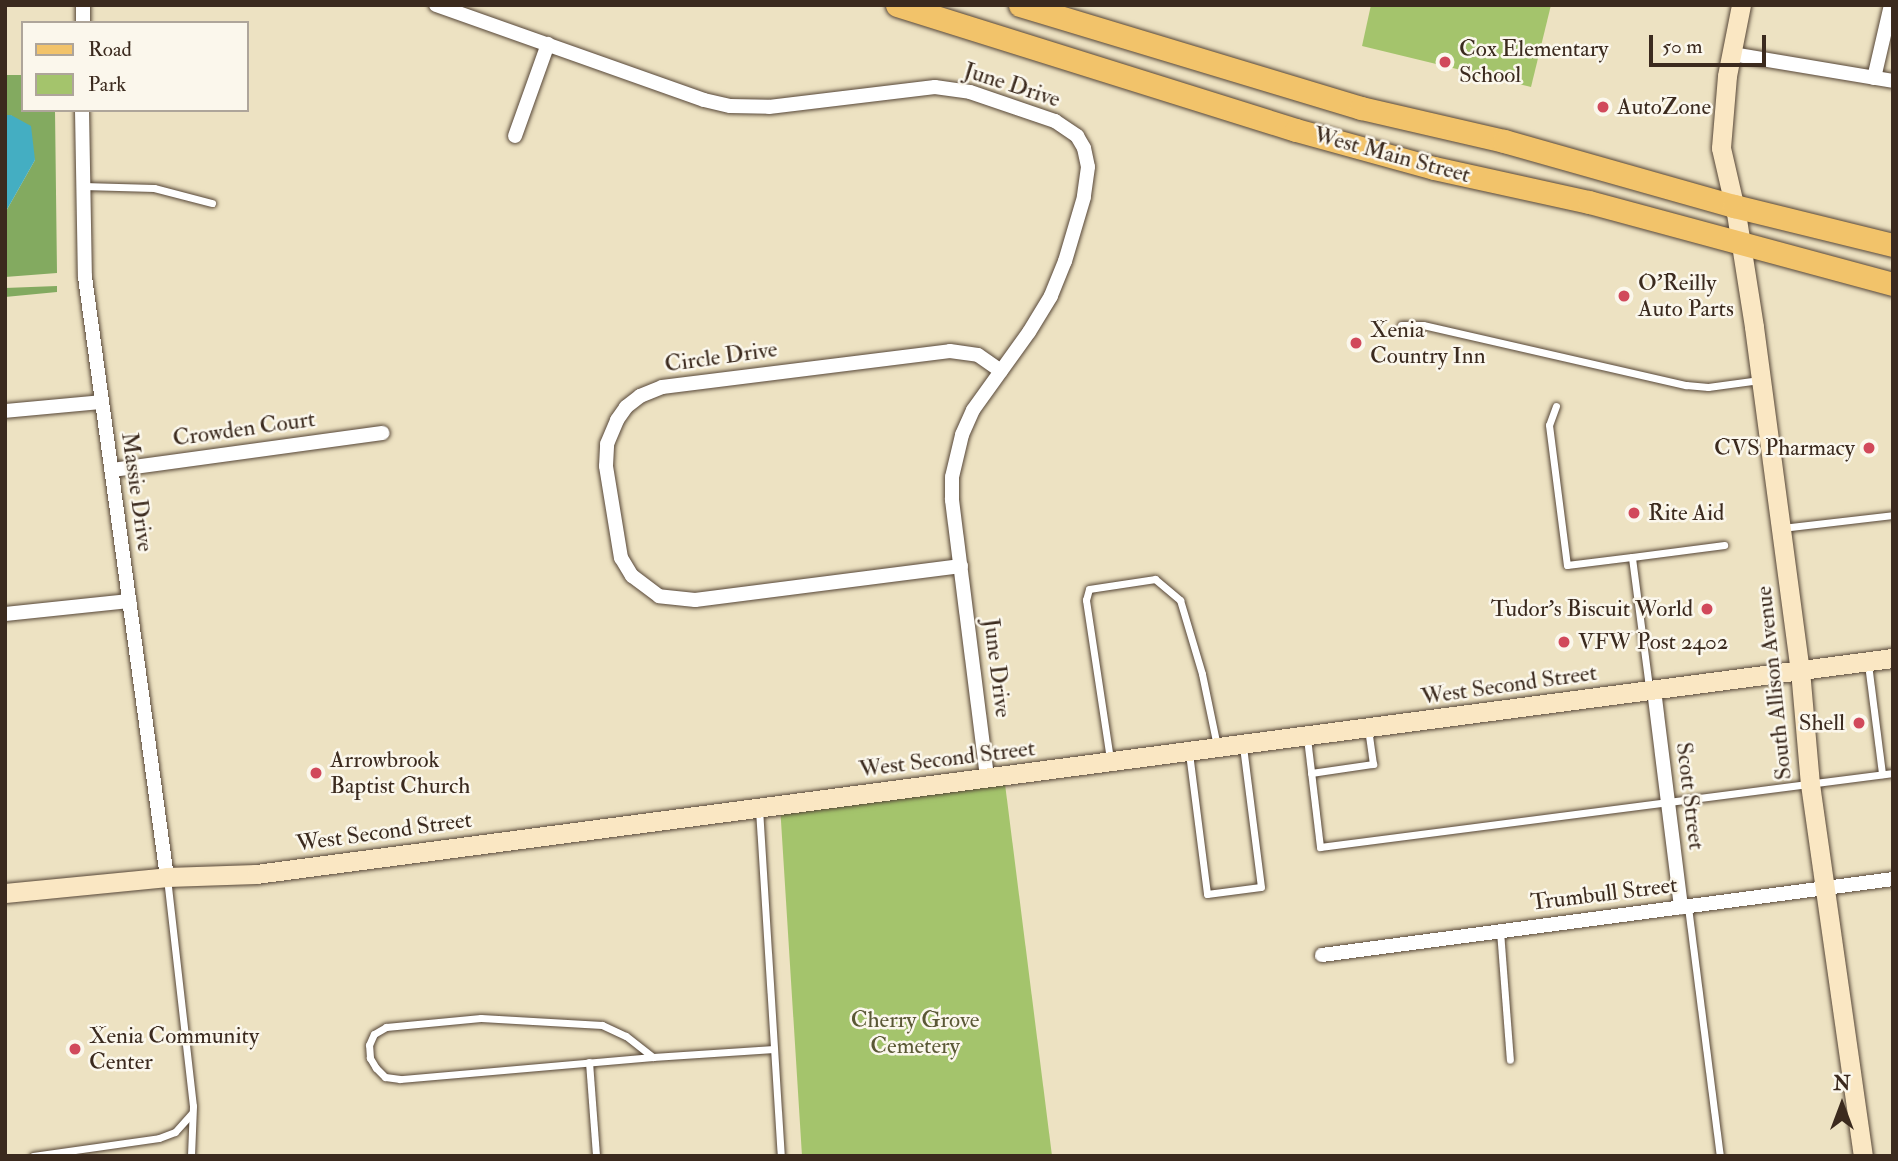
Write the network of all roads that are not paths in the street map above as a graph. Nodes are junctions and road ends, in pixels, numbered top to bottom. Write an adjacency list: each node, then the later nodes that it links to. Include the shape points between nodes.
1 (436, 5): 6 (street, June Drive)
2 (897, 5): 15 (main road, West Main Street, via 1296,130)
3 (1020, 5): 14 (main road, West Main Street, via 1361,108 1504,141)
4 (1741, 5): 7 (main road, South Allison Avenue)
5 (1891, 5): 8 (street)
6 (548, 44): 11 (street); 19 (street, June Drive, via 730,106 769,107 934,87 970,92 1067,126 1084,148 1088,167 1077,226 1051,296)
7 (1732, 54): 8 (street); 14 (main road, South Allison Avenue, via 1721,130)
8 (1874, 78): 9 (street)
9 (1893, 81)
10 (82, 112): 12 (street, Massie Drive)
11 (515, 136)
12 (83, 186): 13 (lane, via 154,188); 21 (street, Massie Drive, via 85,277)
13 (212, 203)
14 (1734, 206): 15 (main road, South Allison Avenue); 16 (main road, West Main Street)
15 (1740, 242): 17 (main road, West Main Street); 20 (main road, South Allison Avenue)
16 (1893, 245)
17 (1893, 284)
18 (1401, 325): 20 (lane, via 1423,324 1686,385)
19 (1001, 371): 30 (street, June Drive, via 973,410 955,457 952,500); 30 (street, Circle Drive, via 978,355 950,351 662,387 626,407 607,444 606,466 621,558 632,576 659,596 695,600)
20 (1761, 380): 27 (main road, South Allison Avenue)
21 (102, 402): 23 (street); 25 (street, Massie Drive)
22 (1556, 406): 29 (lane, via 1549,425 1567,565)
23 (5, 411)
24 (382, 433): 25 (street, Crowden Court)
25 (112, 470): 31 (street, Massie Drive)
26 (1893, 515): 27 (lane)
27 (1780, 528): 35 (main road, South Allison Avenue)
28 (1724, 545): 29 (lane)
29 (1632, 557): 36 (lane)
30 (961, 566): 46 (street, June Drive)
31 (129, 601): 32 (street); 50 (street, Massie Drive)
32 (5, 614)
33 (1893, 658): 34 (main road, West Second Street)
34 (1867, 661): 35 (main road, West Second Street); 45 (lane)
35 (1800, 670): 36 (main road, West Second Street); 47 (main road, South Allison Avenue)
36 (1652, 691): 37 (main road, West Second Street); 48 (street, Scott Street)
37 (1368, 729): 38 (main road, West Second Street); 43 (lane, via 1373,764)
38 (1307, 738): 39 (main road, West Second Street); 43 (lane)
39 (1243, 746): 40 (main road, West Second Street); 41 (lane, via 1261,887 1207,894)
40 (1218, 749): 41 (main road, West Second Street); 42 (lane, via 1180,600 1155,579 1089,589 1086,600)
41 (1189, 753): 42 (main road, West Second Street)
42 (1110, 763): 46 (main road, West Second Street)
43 (1311, 773): 48 (lane, via 1320,847)
44 (1893, 773): 45 (lane)
45 (1882, 774): 47 (lane)
46 (988, 778): 49 (main road, West Second Street)
47 (1810, 784): 48 (lane); 52 (main road, South Allison Avenue)
48 (1667, 803): 54 (street, Scott Street)
49 (759, 808): 50 (main road, West Second Street, via 256,874); 57 (lane)
50 (167, 877): 53 (main road, West Second Street); 61 (lane)
51 (1893, 879): 52 (street, Trumbull Street)
52 (1825, 889): 54 (street, Trumbull Street); 68 (main road, South Allison Avenue)
53 (5, 894)
54 (1684, 907): 55 (street, Trumbull Street); 67 (lane)
55 (1500, 931): 56 (street, Trumbull Street); 59 (lane)
56 (1322, 955)
57 (774, 1049): 58 (lane); 66 (lane)
58 (653, 1057): 60 (lane); 60 (lane, via 602,1025 558,1021 481,1018 386,1027 374,1034 369,1045 376,1068 385,1076 400,1079)
59 (1510, 1060)
60 (589, 1062): 65 (lane)
61 (192, 1113): 62 (lane, via 175,1132 159,1138); 64 (lane)
62 (84, 1152): 63 (lane)
63 (33, 1156)
64 (191, 1156)
65 (596, 1156)
66 (780, 1156)
67 (1720, 1156)
68 (1863, 1156)

